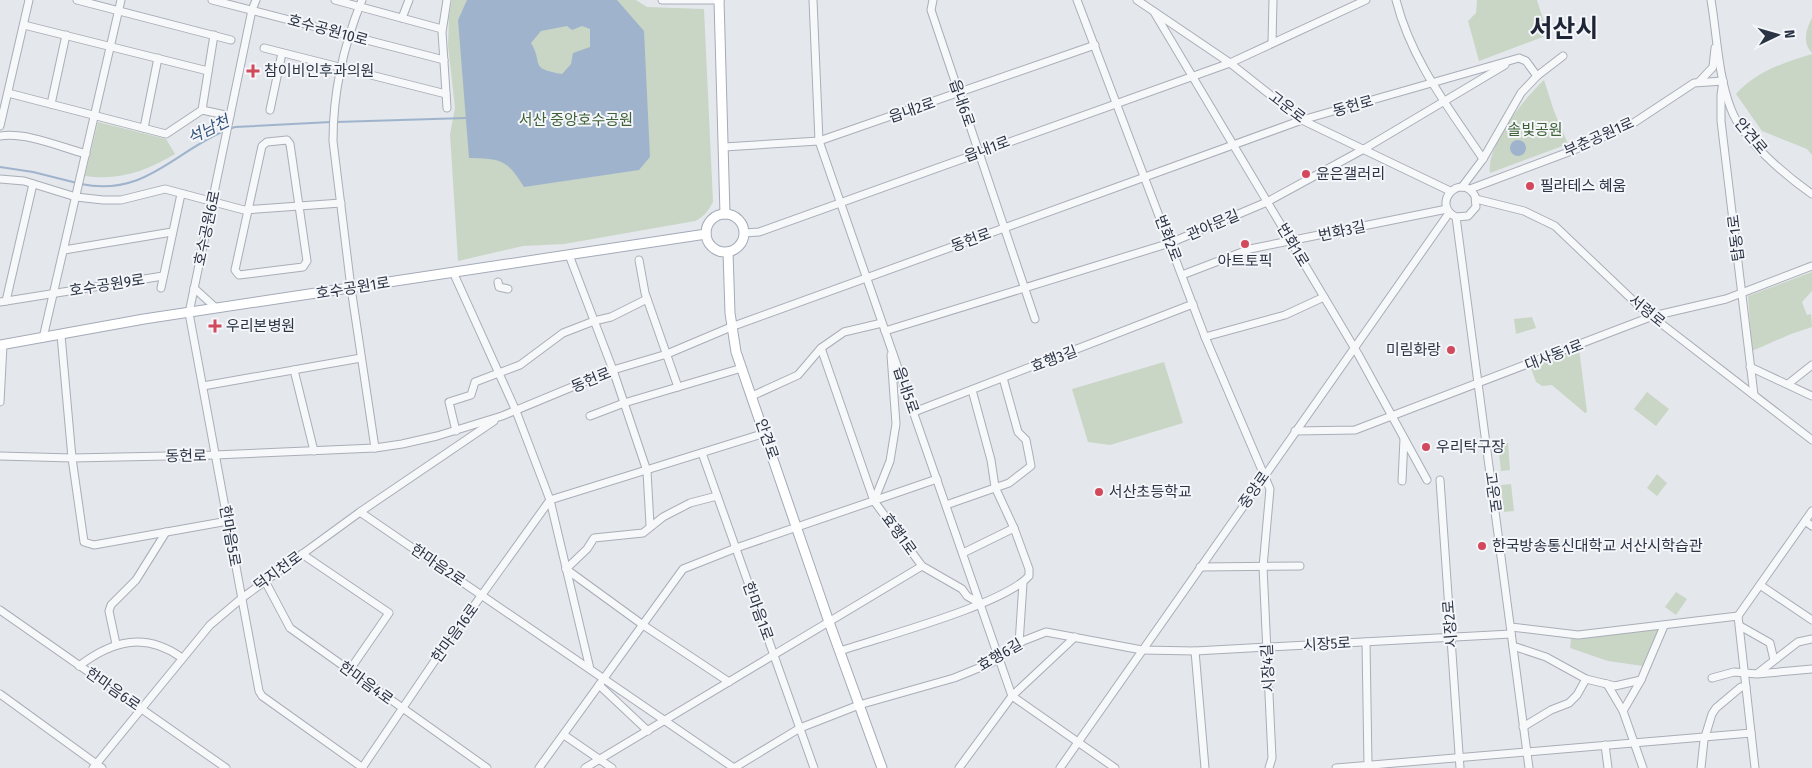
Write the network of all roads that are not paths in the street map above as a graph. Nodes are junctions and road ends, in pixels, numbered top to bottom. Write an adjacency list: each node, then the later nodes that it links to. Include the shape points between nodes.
1 (29, 0): 24 (street)
2 (77, 0): 20 (street)
3 (122, 0): 20 (street)
4 (212, 0): 21 (street, 호수공원10로)
5 (256, 0): 21 (street)
6 (335, 0): 19 (street)
7 (409, 0): 23 (street)
8 (447, 0): 25 (street)
9 (662, 0): 10 (street)
10 (719, 0): 65 (main road)
11 (813, 0): 63 (street, 읍내5로)
12 (933, 0): 50 (street, 읍내6로, via 931,10)
13 (1077, 0): 32 (street, 번화2로)
14 (1137, 0): 22 (street, 고운로)
15 (1273, 0): 30 (street)
16 (1366, 0): 30 (street, 읍내1로)
17 (1396, 0): 47 (street, via 1410,44)
18 (1711, 0): 31 (street, 안견로)
19 (360, 3): 23 (street); 28 (street)
20 (119, 10): 27 (street); 33 (street)
21 (252, 10): 28 (street, 호수공원10로); 58 (street)
22 (1154, 12): 40 (street, 고운로); 43 (street, 번화1로)
23 (402, 18): 25 (street)
24 (24, 25): 26 (street); 48 (street)
25 (442, 29): 39 (street)
26 (66, 36): 33 (street); 53 (street)
27 (214, 36): 29 (street); 42 (street)
28 (349, 36): 39 (street, 호수공원10로); 41 (street)
29 (231, 40)
30 (1272, 43): 40 (street, 읍내1로)
31 (1718, 44): 45 (street, 안견로); 46 (street, via 1713,67)
32 (1095, 45): 50 (street, 읍내2로); 52 (street, 번화2로)
33 (111, 46): 37 (street); 57 (street)
34 (264, 48): 35 (street)
35 (282, 53): 41 (street); 56 (street)
36 (1563, 56): 44 (street)
37 (158, 58): 42 (street); 61 (street)
38 (1514, 59): 44 (street, via 1524,59); 47 (street); 51 (street, 관아문길)
39 (444, 60): 49 (street)
40 (1230, 63): 43 (street, 읍내1로); 59 (street, 고운로)
41 (341, 68): 49 (street); 83 (street, via 333,134)
42 (208, 71): 55 (street)
43 (1192, 76): 52 (street, 읍내1로); 64 (street, 번화1로)
44 (1537, 76): 69 (street, via 1517,98)
45 (1723, 81): 46 (street, 부춘공원1로); 78 (street, 안견로, via 1731,110 1742,128 1762,151); 108 (street, 탑동1로, via 1721,121)
46 (1698, 82): 74 (street, 부춘공원1로, via 1648,115 1606,136)
47 (1432, 83): 51 (street); 59 (street, 동헌로)
48 (8, 93): 53 (street); 60 (street)
49 (446, 94): 54 (street)
50 (959, 94): 63 (street, 읍내2로); 67 (street, 읍내6로)
51 (1444, 100): 66 (street, 관아문길); 69 (street)
52 (1117, 103): 67 (street, 읍내1로); 70 (street, 번화2로)
53 (51, 104): 57 (street)
54 (447, 108)
55 (202, 110): 58 (street); 61 (street, via 166,134)
56 (270, 110)
57 (95, 116): 61 (street); 68 (street)
58 (230, 116): 80 (street, 호수공원6로)
59 (1302, 120): 64 (street, 동헌로); 66 (street, 고운로)
60 (0, 126)
61 (144, 128)
62 (0, 136): 68 (street, via 36,140)
63 (819, 141): 65 (street, 읍내2로); 81 (street, 읍내5로)
64 (1233, 144): 70 (street, 동헌로); 82 (street, 번화1로)
65 (724, 147): 87 (main road)
66 (1364, 149): 75 (street, 고운로); 82 (street, 관아문길)
67 (979, 152): 81 (street, 읍내1로); 88 (street, 읍내6로)
68 (86, 154): 76 (street)
69 (1484, 159): 73 (street)
70 (1145, 177): 88 (street, 동헌로); 93 (street, 번화2로)
71 (0, 179): 72 (street)
72 (33, 184): 76 (street); 111 (street, 호수공원9로)
73 (1462, 186): 74 (street); 75 (street)
74 (1470, 189): 79 (street)
75 (1450, 191): 86 (street, 고운로, via 1446,200)
76 (77, 194): 77 (street, via 121,200 160,190); 94 (street)
77 (181, 194): 80 (street); 89 (street, 호수공원9로)
78 (1812, 194)
79 (1476, 199): 86 (street, via 1476,208 1471,214 1463,218); 115 (street, 서령로, via 1524,211 1549,222)
80 (212, 202): 85 (street); 104 (street, 호수공원6로)
81 (840, 202): 90 (street, 읍내1로, via 759,232); 102 (street, 읍내5로)
82 (1267, 202): 92 (street, 번화1로); 93 (street, 관아문길)
83 (341, 203): 84 (street); 105 (street)
84 (299, 206): 85 (street); 85 (street, via 287,140 267,142 262,146); 85 (street, via 307,261 303,267 240,275 235,270)
85 (248, 209)
86 (1451, 213): 92 (street, 번화3길); 127 (street, 중앙로); 137 (street, 고운로)
87 (726, 214): 90 (main road, via 739,220); 91 (main road, via 712,219)
88 (1004, 228): 102 (street, 동헌로); 106 (street, 읍내6로)
89 (172, 232): 94 (street); 101 (street, 호수공원9로)
90 (744, 233): 95 (main road, via 739,246)
91 (706, 234): 95 (main road, via 713,248); 96 (main road, 호수공원1로)
92 (1291, 241): 100 (street, 번화3길, via 1250,249); 109 (street, 번화1로)
93 (1170, 243): 100 (street, 번화2로); 106 (street, 관아문길)
94 (64, 250): 107 (street)
95 (728, 252): 119 (main road, 안견로)
96 (569, 254): 99 (main road, 호수공원1로); 117 (street)
97 (639, 260): 110 (street)
98 (1812, 266): 108 (street, 대사동1로)
99 (453, 272): 105 (main road, 호수공원1로); 135 (street)
100 (1182, 275): 112 (street, 번화2로)
101 (163, 276): 103 (street); 107 (street, 호수공원9로)
102 (867, 278): 118 (street, 읍내5로); 119 (street, 동헌로)
103 (161, 288)
104 (194, 288): 113 (street); 114 (street, 호수공원6로)
105 (351, 288): 113 (main road, 호수공원1로); 129 (street)
106 (1024, 288): 116 (street, 읍내6로); 120 (street, 관아문길)
107 (54, 294): 111 (street, 호수공원9로); 123 (street)
108 (1742, 294): 115 (street, 대사동1로); 131 (street, 탑동1로)
109 (1324, 297): 122 (street, via 1285,315); 127 (street, 번화1로)
110 (647, 299): 117 (street, via 611,317); 128 (street)
111 (3, 302)
112 (1193, 304): 122 (street, 번화2로); 136 (street, 효행3길)
113 (216, 308): 114 (main road, 호수공원1로)
114 (189, 312): 121 (main road, 호수공원1로); 139 (street, 한마음5로)
115 (1652, 316): 137 (street, 대사동1로); 142 (street, 서령로)
116 (1035, 319)
117 (594, 320): 134 (street); 135 (street, via 563,333 532,358)
118 (882, 323): 120 (street, 읍내5로); 126 (street, via 844,332)
119 (731, 327): 128 (street, 동헌로); 132 (main road, 안견로)
120 (885, 331): 125 (street, 읍내5로)
121 (61, 335): 123 (main road, 호수공원1로); 162 (street)
122 (1205, 337): 164 (street, 번화2로)
123 (43, 338): 124 (main road, 호수공원1로)
124 (2, 345): 145 (street)
125 (890, 346): 148 (street, 읍내5로); 172 (street, 효행1로, via 896,424 890,461)
126 (821, 348): 143 (street, via 798,375); 172 (street)
127 (1354, 348): 151 (street, 번화1로); 153 (street, 중앙로)
128 (667, 354): 134 (street, 동헌로); 140 (street)
129 (361, 358): 133 (street); 157 (street)
130 (1812, 365): 138 (street)
131 (1750, 367): 138 (street); 142 (street, 탑동1로)
132 (742, 368): 140 (street); 143 (main road, 안견로)
133 (294, 370): 139 (street); 158 (street)
134 (613, 370): 146 (street); 147 (street, 동헌로)
135 (499, 374): 147 (street); 152 (street, via 475,382 471,395 448,402)
136 (1003, 378): 141 (street, 효행3길); 169 (street, via 1018,432 1026,440 1031,466 1008,483)
137 (1478, 384): 151 (street, 대사동1로); 204 (street, 고운로)
138 (1788, 384): 144 (street)
139 (203, 386): 160 (street, 한마음5로)
140 (678, 387): 146 (street)
141 (972, 390): 148 (street, 효행3길); 169 (street, via 991,460)
142 (1754, 395): 156 (street, 서령로)
143 (752, 396): 154 (main road, 안견로)
144 (1812, 396)
145 (0, 402)
146 (624, 403): 150 (street); 163 (street)
147 (516, 411): 149 (street, 동헌로); 171 (street)
148 (914, 412): 165 (street, 읍내5로)
149 (502, 416): 152 (street, 동헌로); 175 (street, 덕지천로)
150 (590, 416)
151 (1392, 417): 153 (street, 대사동1로, via 1355,430); 155 (street, 번화1로)
152 (456, 430): 157 (street, 동헌로)
153 (1295, 431): 164 (street, 중앙로)
154 (765, 433): 159 (street); 180 (main road, 안견로)
155 (1404, 439): 166 (street); 167 (street, 번화1로)
156 (1812, 440)
157 (375, 448): 158 (street, 동헌로)
158 (314, 451): 160 (street, 동헌로)
159 (702, 453): 163 (street); 170 (street, 한마음1로)
160 (215, 455): 162 (street, 동헌로); 177 (street, 한마음5로)
161 (0, 456): 162 (street, 동헌로)
162 (72, 458): 182 (street, via 84,542 94,545)
163 (647, 471): 171 (street); 178 (street)
164 (1264, 475): 188 (street, 중앙로); 189 (street, 시장4길, via 1270,489)
165 (937, 478): 172 (street); 173 (street, 읍내5로)
166 (1402, 480)
167 (1426, 480)
168 (1440, 480): 206 (street, 시장2로)
169 (995, 488): 173 (street); 181 (street)
170 (717, 496): 178 (street, via 690,503); 183 (street, 한마음1로)
171 (550, 500): 190 (street); 194 (street, 한마음16로)
172 (874, 501): 180 (street); 186 (street, 효행1로)
173 (946, 504): 184 (street, 읍내5로)
174 (1812, 511): 176 (street)
175 (360, 512): 185 (street, 덕지천로); 194 (street, 한마음2로)
176 (1805, 521): 179 (street); 193 (street)
177 (228, 522): 182 (street); 195 (street, 한마음5로)
178 (650, 525): 190 (street, via 643,533 594,538)
179 (1812, 526)
180 (797, 528): 183 (street); 200 (main road, 안견로)
181 (1014, 528): 184 (street); 192 (street, via 1029,568 1029,576)
182 (166, 532): 209 (street, via 136,580 110,606)
183 (736, 548): 201 (street, via 683,569); 216 (street, 한마음1로)
184 (963, 553): 196 (street, 읍내5로)
185 (302, 554): 191 (street, 덕지천로); 223 (street, via 389,613)
186 (922, 566): 196 (street, 효행1로, via 962,589); 200 (street)
187 (1300, 566): 189 (street)
188 (1200, 567): 189 (street); 213 (street, 중앙로)
189 (1263, 567): 212 (street, 시장4길)
190 (566, 569): 201 (street); 221 (street)
191 (265, 581): 195 (street, 덕지천로); 223 (street, 한마음4로, via 290,628)
192 (1023, 583): 196 (street); 210 (street)
193 (1760, 585): 198 (street); 199 (street)
194 (482, 595): 221 (street, 한마음2로); 237 (street, 한마음16로)
195 (242, 598): 218 (street, 덕지천로, via 210,626); 255 (street, 한마음5로, via 260,693)
196 (980, 604): 214 (street); 217 (street, 읍내5로)
197 (0, 610): 220 (street, 한마음6로)
198 (1738, 616): 202 (street, 시장5로); 203 (street)
199 (1812, 620)
200 (829, 622): 214 (main road, 안견로); 216 (street)
201 (643, 625): 229 (street); 230 (street)
202 (1664, 626): 204 (street, 시장5로, via 1578,636); 228 (street)
203 (1740, 626): 219 (street, via 1770,643); 224 (street)
204 (1511, 630): 206 (street, 시장5로); 211 (street, 고운로)
205 (1075, 637): 210 (street, 효행6길, via 1046,632); 213 (street, 효행6길); 234 (street)
206 (1451, 638): 208 (street, 시장5로); 250 (street, 시장2로)
207 (1812, 639): 219 (street, via 1798,642)
208 (1366, 642): 212 (street, 시장5로); 252 (street)
209 (116, 644): 218 (street, via 147,642 161,645); 220 (street, via 96,652)
210 (1018, 644): 217 (street, 효행6길)
211 (1513, 646): 226 (street, via 1546,657); 240 (street, 고운로)
212 (1267, 648): 215 (street, 시장5로); 266 (street, 시장4길, via 1272,758)
213 (1142, 650): 215 (street, 시장5로); 246 (street, 중앙로)
214 (840, 651): 235 (main road, 안견로)
215 (1195, 651): 265 (street)
216 (774, 655): 230 (street); 241 (street, 한마음1로)
217 (999, 657): 234 (street, 읍내5로); 235 (street, 효행6길, via 954,678)
218 (182, 658): 236 (street, 덕지천로)
219 (1774, 660): 225 (street)
220 (79, 666): 236 (street, 한마음6로)
221 (590, 669): 229 (street, 한마음2로)
222 (1812, 669): 225 (street)
223 (349, 671): 237 (street, 한마음4로)
224 (1745, 674): 225 (street); 227 (street, via 1734,672); 232 (street)
225 (1757, 674)
226 (1586, 678): 231 (street); 240 (street, via 1569,703)
227 (1712, 678)
228 (1641, 680): 231 (street, via 1615,686); 238 (street)
229 (602, 682): 239 (street, 한마음2로); 242 (street); 244 (street)
230 (729, 682): 239 (street)
231 (1607, 684): 238 (street)
232 (1746, 687): 243 (street); 245 (street, via 1741,687 1716,708)
233 (0, 694): 253 (street)
234 (1012, 696): 246 (street); 262 (street)
235 (859, 705): 241 (street, 한마음2로); 261 (main road, 안견로)
236 (140, 708): 253 (street, 덕지천로); 254 (street, 한마음6로)
237 (401, 709): 255 (street, 한마음16로); 256 (street, 한마음4로)
238 (1624, 711): 247 (street)
239 (664, 720): 241 (street, 한마음2로, via 734,768); 242 (street)
240 (1523, 727): 249 (street, 고운로)
241 (800, 728): 260 (street, 한마음1로)
242 (648, 731): 251 (street)
243 (1751, 733): 245 (street); 273 (street)
244 (564, 735): 251 (street); 257 (street)
245 (1705, 737): 247 (street); 272 (street)
246 (1079, 741): 263 (street, 중앙로); 264 (street)
247 (1635, 742): 248 (street); 271 (street)
248 (1605, 745): 249 (street); 270 (street)
249 (1526, 752): 250 (street); 269 (street, 고운로)
250 (1459, 757): 252 (street); 268 (street, 시장2로)
251 (599, 759): 258 (street); 259 (street)
252 (1368, 765): 267 (street)
253 (97, 767)
254 (226, 768)
255 (363, 768)
256 (487, 768)
257 (540, 768)
258 (584, 768)
259 (612, 768)
260 (814, 768)
261 (882, 768)
262 (959, 768)
263 (1060, 768)
264 (1115, 768)
265 (1205, 768)
266 (1269, 768)
267 (1338, 768)
268 (1460, 768)
269 (1529, 768)
270 (1608, 768)
271 (1643, 768)
272 (1701, 768)
273 (1755, 768)

